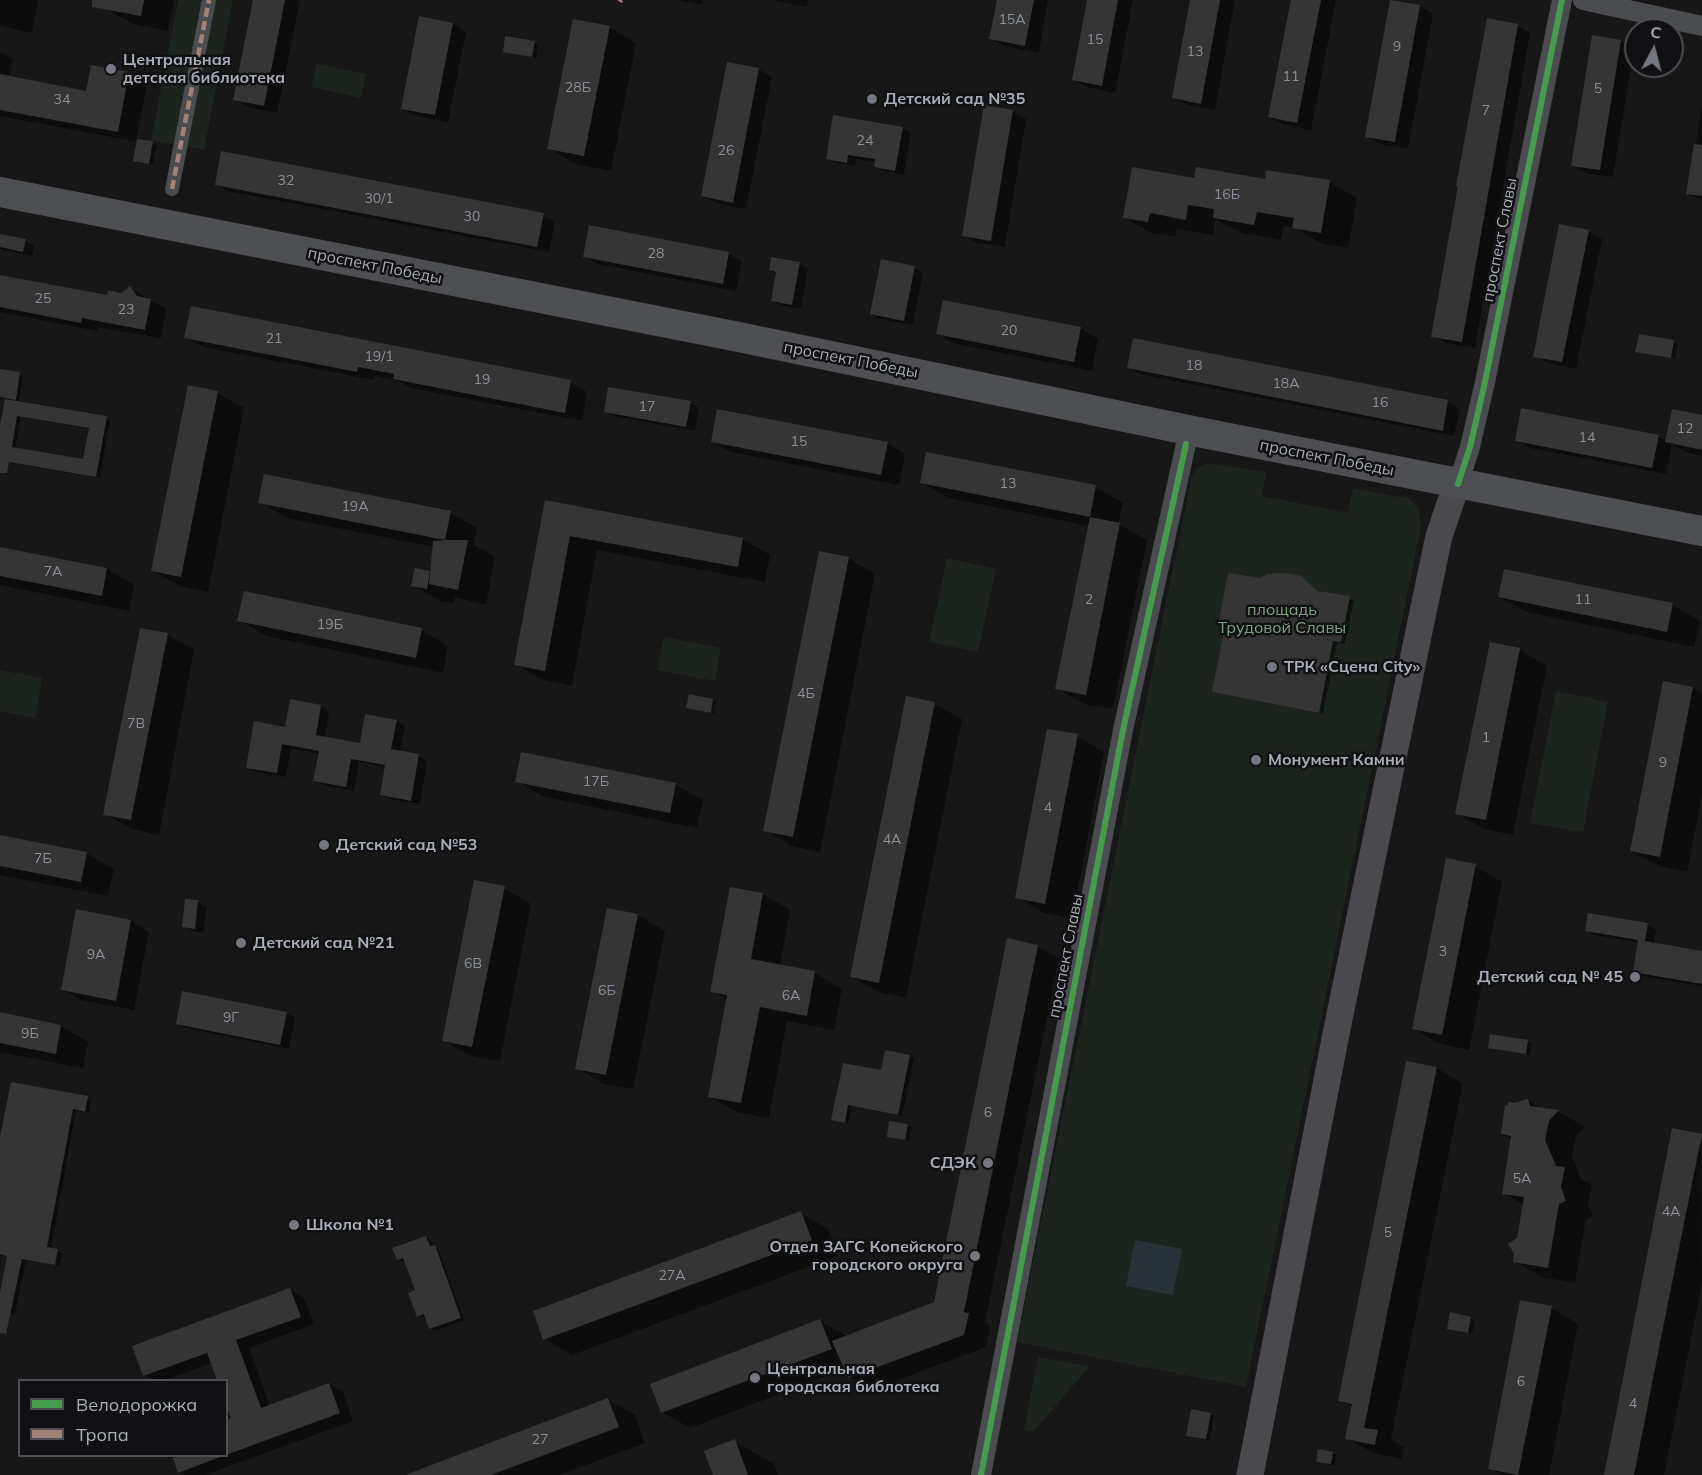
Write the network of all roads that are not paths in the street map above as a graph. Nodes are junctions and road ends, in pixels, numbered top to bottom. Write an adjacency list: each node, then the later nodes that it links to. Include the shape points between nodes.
1 (209, 0): 5 (street)
2 (1562, 0): 9 (street, проспект Славы, via 1485,382)
3 (1583, 0): 4 (street)
4 (1702, 26)
5 (172, 189)
6 (0, 192): 8 (main road, проспект Победы, via 734,336)
7 (0, 212): 8 (main road, проспект Победы)
8 (1187, 437): 9 (main road, проспект Победы); 12 (street, проспект Славы, via 1124,730)
9 (1455, 491): 10 (main road, проспект Победы); 11 (main road, проспект Победы); 13 (main road, проспект Славы, via 1439,536 1418,636)
10 (1702, 531)
11 (1702, 547)
12 (981, 1475)
13 (1250, 1475)

